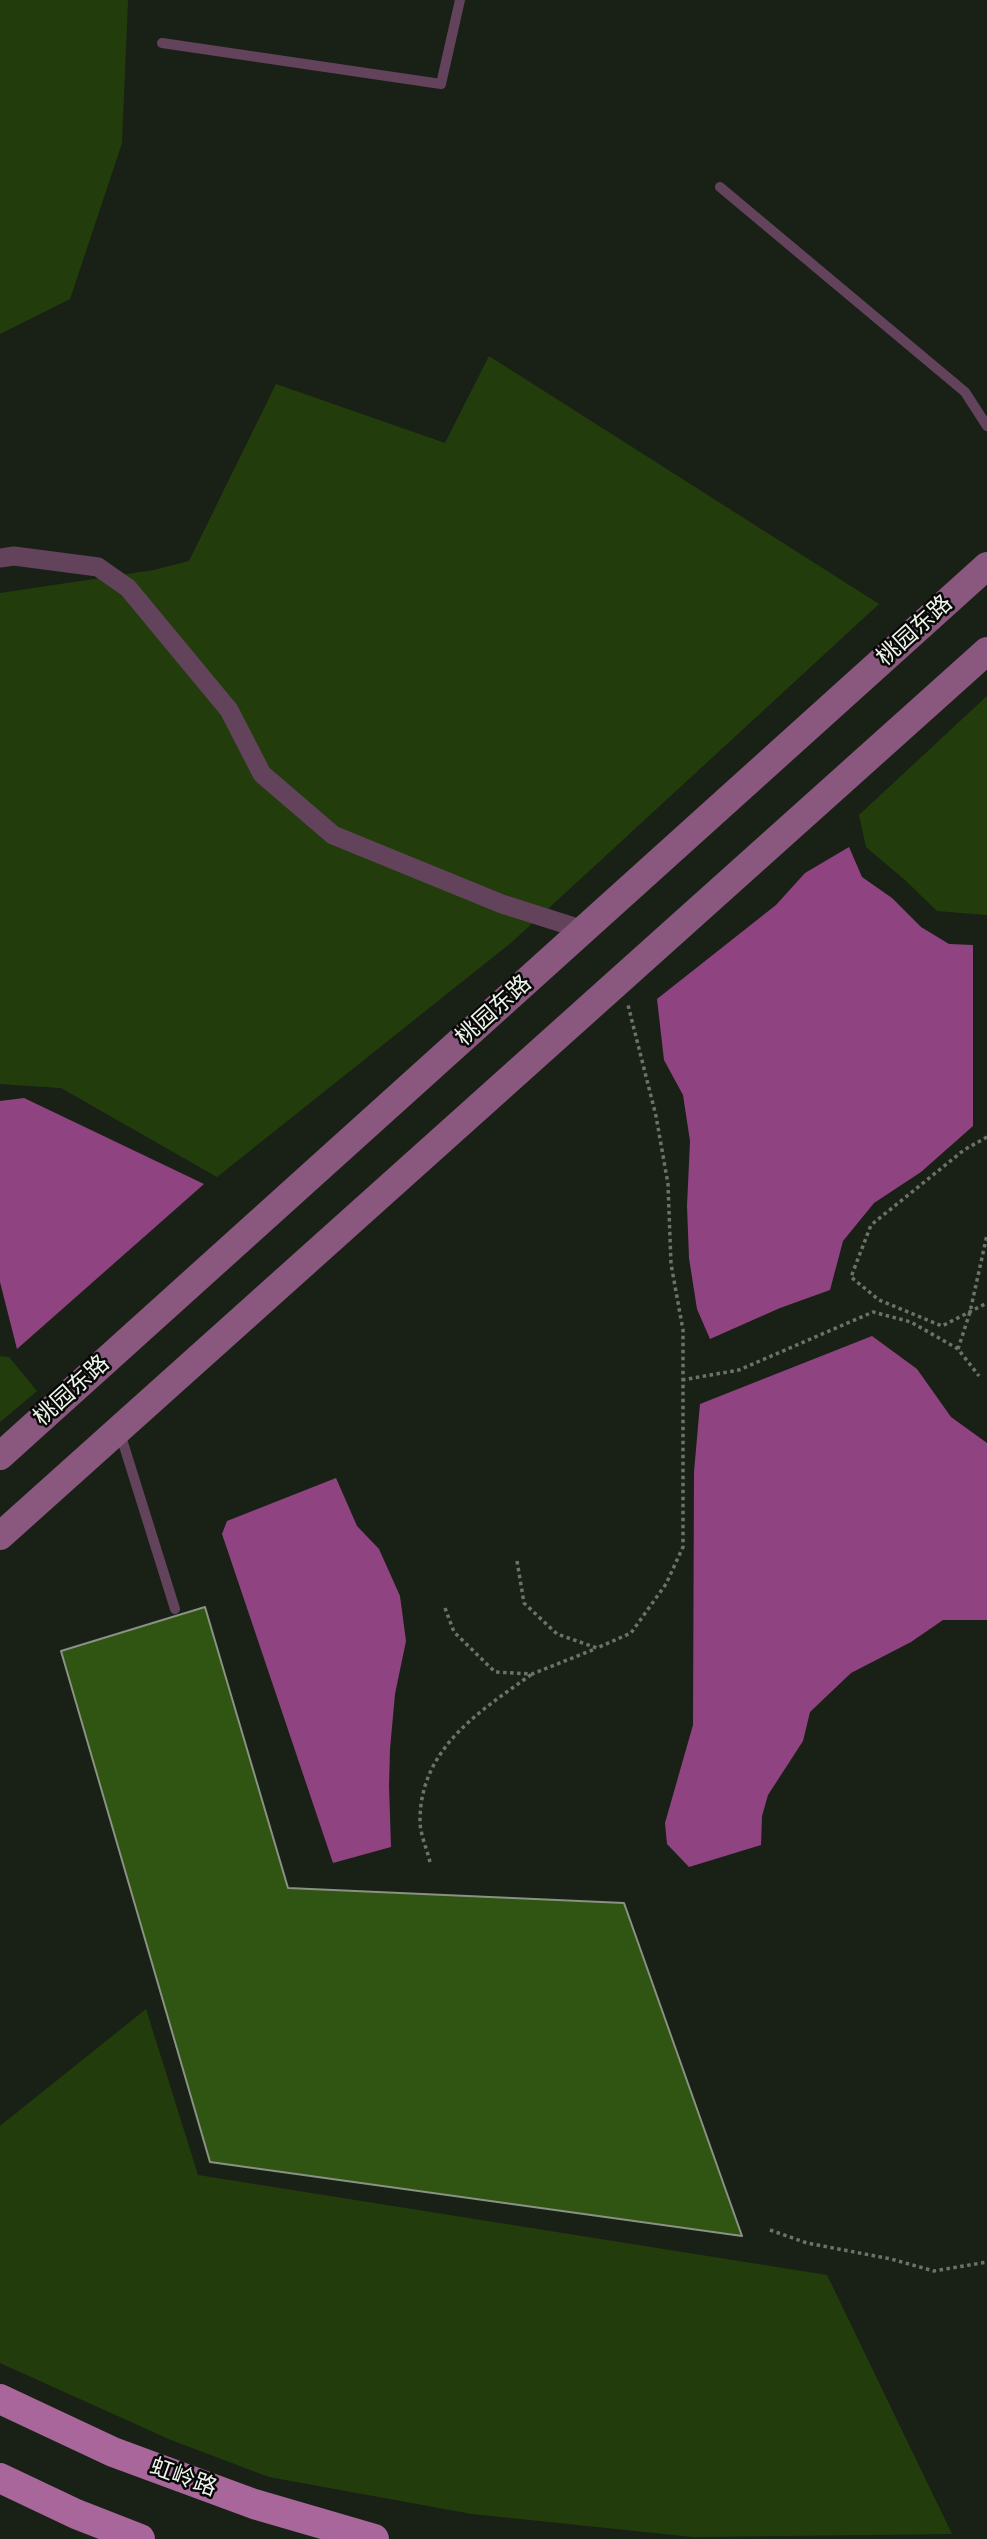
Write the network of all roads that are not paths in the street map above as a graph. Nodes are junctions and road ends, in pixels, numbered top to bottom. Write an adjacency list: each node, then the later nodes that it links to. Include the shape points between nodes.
1 (460, 0): 2 (lane, via 441,84)
2 (162, 43)
3 (720, 187): 4 (lane, via 965,392)
4 (987, 426)
5 (0, 558): 8 (street, via 98,567 128,587 229,710 262,774 333,835 502,904)
6 (987, 566): 8 (main road, 桃园东路)
7 (987, 651): 9 (main road)
8 (583, 930): 10 (main road, 桃园东路)
9 (118, 1430): 11 (main road); 12 (lane)
10 (0, 1456)
11 (0, 1536)
12 (175, 1609)
13 (0, 2399): 16 (main road, 虹岭路, via 113,2452 254,2504)
14 (0, 2479): 15 (main road)
15 (141, 2539)
16 (374, 2539)

